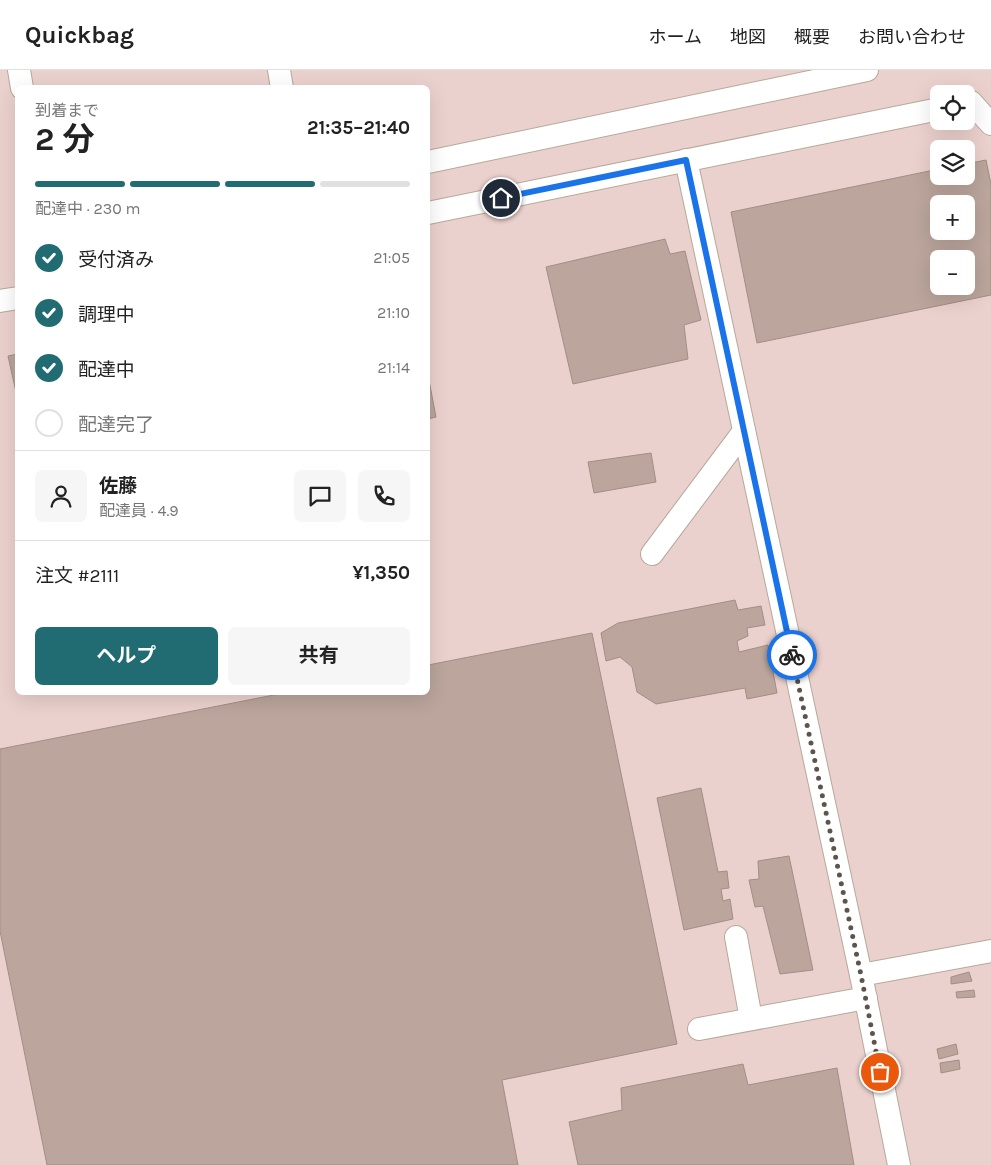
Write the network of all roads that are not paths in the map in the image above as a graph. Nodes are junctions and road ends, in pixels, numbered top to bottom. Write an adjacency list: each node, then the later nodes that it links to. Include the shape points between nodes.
1 (19, 70): 4 (lane)
2 (279, 70): 5 (lane)
3 (867, 70): 10 (lane)
4 (22, 85)
5 (282, 85)
6 (975, 106): 8 (lane)
7 (930, 111): 9 (lane)
8 (991, 124)
9 (686, 160): 11 (lane); 14 (lane)
10 (430, 162)
11 (430, 213)
12 (15, 298): 13 (lane)
13 (0, 301)
14 (744, 431): 15 (lane); 18 (lane)
15 (652, 554)
16 (736, 936): 20 (lane)
17 (991, 951): 18 (lane)
18 (861, 975): 19 (lane)
19 (866, 998): 20 (lane); 22 (lane)
20 (751, 1019): 21 (lane)
21 (699, 1029)
22 (898, 1165)

